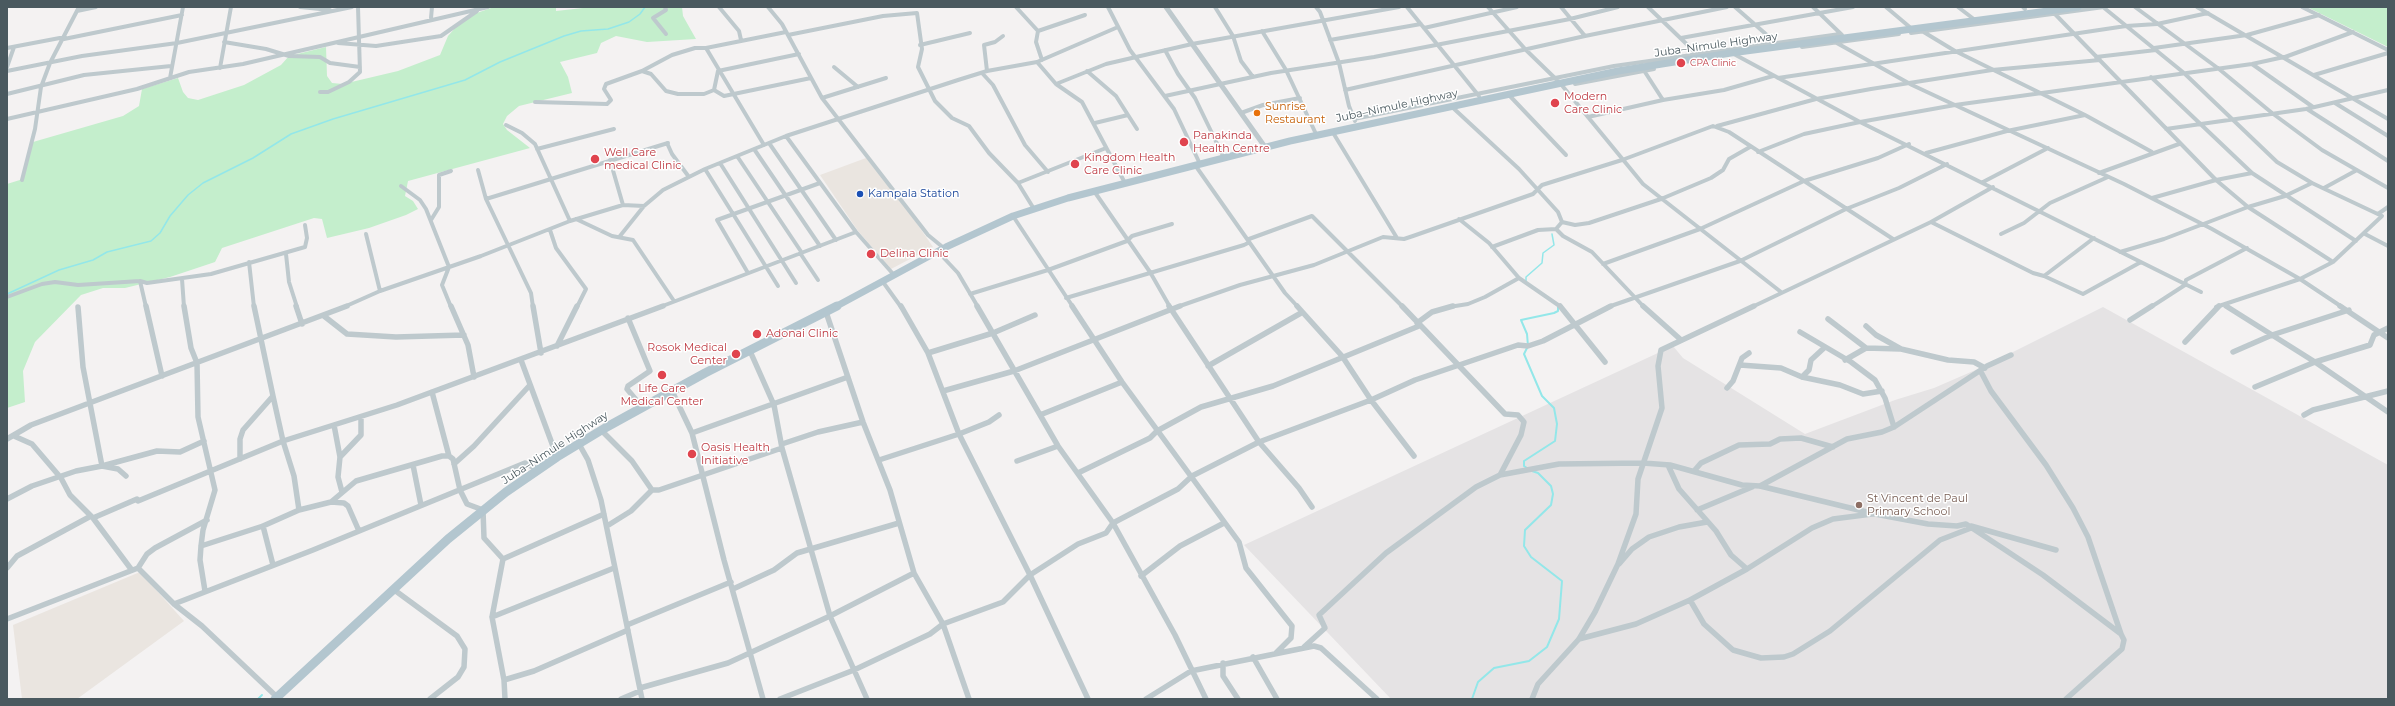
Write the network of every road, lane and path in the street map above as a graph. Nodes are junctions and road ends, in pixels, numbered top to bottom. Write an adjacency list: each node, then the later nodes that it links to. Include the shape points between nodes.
1 (96, 7): 36 (street)
2 (184, 7): 44 (street)
3 (231, 7): 64 (street)
4 (300, 7): 38 (street)
5 (352, 7): 38 (street)
6 (358, 7): 67 (street)
7 (432, 7): 47 (street)
8 (488, 7): 37 (street)
9 (665, 7): 65 (street, via 666,10 653,18)
10 (719, 7): 76 (street, via 739,31)
11 (768, 7): 66 (street)
12 (1016, 7): 58 (street, via 1031,20)
13 (1108, 7): 56 (street)
14 (1166, 7): 83 (street)
15 (1215, 7): 71 (street)
16 (1316, 7): 51 (street)
17 (1399, 7): 51 (street)
18 (1407, 7): 54 (street)
19 (1488, 7): 40 (street)
20 (1517, 7): 40 (street)
21 (1561, 7): 48 (street)
22 (1582, 7): 41 (street)
23 (1618, 7): 41 (street)
24 (1648, 7): 49 (street)
25 (1726, 7): 49 (street)
26 (1734, 7): 53 (street)
27 (1813, 7): 42 (street)
28 (1853, 7): 42 (street)
29 (1886, 7): 57 (street)
30 (1958, 7): 50 (street)
31 (2078, 7): 39 (main road, Juba–Nimule Highway)
32 (2104, 7): 39 (street); 55 (street)
33 (2135, 7): 52 (street)
34 (2198, 7): 43 (street)
35 (2302, 7): 46 (street)
36 (78, 9): 74 (street)
37 (480, 10): 47 (street); 85 (street, via 441,36 381,46)
38 (333, 11): 64 (street)
39 (2054, 12): 50 (main road, Juba–Nimule Highway); 61 (street); 68 (street)
40 (1494, 13): 54 (street); 60 (street)
41 (1585, 13): 48 (street)
42 (1820, 13): 53 (street); 73 (street)
43 (2208, 13): 52 (street); 69 (street)
44 (182, 15): 74 (street); 81 (street)
45 (1085, 15): 58 (street)
46 (2319, 15): 62 (street); 69 (street)
47 (431, 18): 67 (street)
48 (1570, 19): 60 (street); 72 (street)
49 (1663, 20): 72 (street); 75 (street)
50 (1975, 20): 57 (main road, Juba–Nimule Highway)
51 (1323, 21): 59 (street); 77 (street)
52 (2157, 24): 55 (street); 82 (street)
53 (1755, 25): 75 (street); 87 (street)
54 (1422, 26): 77 (street); 84 (street)
55 (2126, 26): 68 (street); 91 (street)
56 (1118, 27): 102 (street); 104 (street)
57 (1912, 29): 73 (main road, Juba–Nimule Highway)
58 (1038, 31): 104 (street, via 1036,42)
59 (1262, 31): 71 (street); 118 (street)
60 (1508, 31): 84 (street); 93 (street)
61 (1922, 31): 80 (street); 94 (street)
62 (2353, 32): 95 (street); 101 (street)
63 (970, 33): 86 (street)
64 (225, 34): 78 (street); 81 (street)
65 (666, 34)
66 (787, 34): 76 (street); 86 (street, via 883,16 917,13); 96 (street)
67 (360, 35): 79 (street); 85 (street)
68 (2076, 35): 94 (street); 100 (street)
69 (2247, 35): 82 (street); 101 (street)
70 (1003, 36): 123 (street, via 984,45)
71 (1233, 36): 83 (street); 128 (street, via 1241,61)
72 (1585, 36): 93 (street)
73 (1843, 36): 80 (main road, Juba–Nimule Highway); 87 (street)
74 (64, 38): 88 (street); 105 (street)
75 (1681, 38): 99 (street)
76 (741, 40): 90 (street)
77 (1330, 40): 106 (street)
78 (224, 42): 98 (street, via 266,49); 114 (street)
79 (335, 42): 85 (street); 98 (street)
80 (1835, 42): 87 (main road, Juba–Nimule Highway); 97 (street); 107 (street)
81 (177, 43): 105 (street); 109 (street)
82 (2185, 43): 91 (street); 117 (street)
83 (1192, 44): 92 (street); 138 (street)
84 (1436, 44): 106 (street); 110 (street)
85 (359, 45): 112 (street)
86 (920, 45): 143 (street, via 922,58 918,67)
87 (1778, 45): 97 (main road, Juba–Nimule Highway); 99 (street)
88 (14, 47): 89 (street); 111 (street)
89 (7, 48)
90 (706, 48): 121 (street, via 695,48 672,55); 122 (street)
91 (2155, 49): 100 (street); 126 (street)
92 (1165, 50): 102 (street); 141 (street, via 1178,74)
93 (1526, 50): 110 (street); 134 (street)
94 (1954, 51): 107 (street); 119 (street)
95 (2388, 52): 127 (street)
96 (799, 54): 122 (street); 132 (street)
97 (1733, 54): 99 (main road, Juba–Nimule Highway); 116 (street); 129 (street)
98 (283, 55): 112 (street, via 320,58 330,63); 114 (street)
99 (1698, 56): 115 (street); 116 (main road, Juba–Nimule Highway)
100 (2096, 56): 103 (street)
101 (2285, 57): 108 (street); 127 (street)
102 (1135, 58): 124 (street); 151 (street)
103 (2100, 60): 119 (street); 136 (street)
104 (1040, 61): 123 (street); 137 (street)
105 (50, 63): 120 (street); 139 (street)
106 (1339, 63): 118 (street); 144 (street)
107 (1872, 64): 129 (street); 135 (street)
108 (2252, 64): 117 (street); 162 (street)
109 (171, 66): 131 (street); 139 (street, via 84,75)
110 (1454, 66): 144 (street); 152 (street)
111 (7, 67)
112 (360, 67): 146 (street, via 358,76 349,82 328,92)
113 (834, 67): 140 (street)
114 (220, 68): 131 (street, via 189,72)
115 (1616, 69): 116 (main road, Juba–Nimule Highway); 134 (main road, Juba–Nimule Highway)
116 (1643, 69): 134 (street); 157 (street)
117 (2219, 69): 126 (street); 166 (street)
118 (1286, 70): 128 (street); 155 (street)
119 (1992, 70): 135 (street); 148 (street)
120 (7, 71)
121 (642, 71): 142 (street, via 651,74 666,91 673,93 697,95); 158 (street, via 606,84 604,89 611,100 608,104)
122 (718, 71): 142 (street); 149 (street)
123 (987, 71): 125 (street)
124 (1087, 71): 137 (street); 167 (street, via 1116,96)
125 (982, 73): 143 (street); 214 (street, via 993,85 1025,145)
126 (2184, 73): 130 (street); 173 (street)
127 (2314, 75): 153 (street)
128 (1253, 77): 138 (street)
129 (1776, 77): 156 (street); 157 (street, via 1724,90)
130 (2151, 77): 136 (street); 177 (street)
131 (170, 78): 164 (street, via 109,96)
132 (812, 78): 149 (street); 154 (street)
133 (886, 78): 140 (street)
134 (1560, 82): 150 (main road, Juba–Nimule Highway); 152 (street); 169 (street)
135 (1909, 83): 156 (street); 160 (street)
136 (2122, 83): 148 (street); 182 (street)
137 (1056, 84): 176 (street, via 1082,102)
138 (1220, 84): 141 (street); 165 (street)
139 (41, 87): 147 (street); 164 (street)
140 (858, 87): 154 (street)
141 (1190, 89): 151 (street); 203 (street)
142 (714, 90): 149 (street, via 724,96)
143 (929, 90): 171 (street); 225 (street, via 935,101 952,118 969,126 989,153)
144 (1345, 90): 174 (street)
145 (2387, 91): 153 (street)
146 (320, 92)
147 (7, 94)
148 (2040, 94): 160 (street); 168 (street)
149 (732, 95): 191 (street)
150 (1510, 95): 152 (main road, Juba–Nimule Highway); 161 (street); 201 (street)
151 (1165, 96): 208 (street)
152 (1480, 97): 161 (main road, Juba–Nimule Highway); 174 (street)
153 (2351, 97): 159 (street); 172 (street)
154 (822, 98): 171 (street)
155 (1300, 98): 165 (street, via 1263,105); 185 (street)
156 (1816, 99): 175 (street); 179 (street)
157 (1664, 100): 169 (street)
158 (536, 102)
159 (2335, 102): 162 (street); 187 (street)
160 (1955, 105): 175 (street); 183 (street)
161 (1453, 107): 174 (main road, Juba–Nimule Highway); 184 (street); 233 (street)
162 (2313, 107): 163 (street)
163 (2307, 108): 166 (street); 206 (street)
164 (36, 113): 170 (street); 220 (street, via 35,129)
165 (1241, 113): 192 (street)
166 (2272, 113): 173 (street); 212 (street, via 2322,150)
167 (1128, 115): 176 (street); 181 (street)
168 (2085, 115): 183 (street); 199 (street)
169 (1588, 118): 205 (street)
170 (7, 119)
171 (839, 119): 186 (street); 282 (street, via 928,235)
172 (2388, 119)
173 (2233, 120): 177 (street); 227 (street, via 2277,162)
174 (1356, 122): 184 (main road, Juba–Nimule Highway)
175 (1860, 122): 189 (street); 198 (street, via 1804,134)
176 (1095, 123): 194 (street)
177 (2199, 124): 182 (street); 216 (street)
178 (506, 125): 196 (street, via 528,138)
179 (1717, 126): 193 (street); 205 (street)
180 (614, 129): 196 (street)
181 (1138, 129)
182 (2166, 129): 190 (street)
183 (2007, 131): 195 (street); 200 (street)
184 (1334, 133): 185 (main road, Juba–Nimule Highway); 270 (street)
185 (1316, 134): 192 (main road, Juba–Nimule Highway)
186 (786, 136): 188 (street); 224 (street)
187 (2388, 136)
188 (769, 143): 191 (street); 232 (street)
189 (1909, 144): 200 (street); 222 (street, via 1878,158)
190 (2179, 144): 199 (street); 221 (street)
191 (764, 145): 197 (street)
192 (1265, 147): 203 (main road, Juba–Nimule Highway)
193 (1750, 147): 198 (street); 239 (street, via 1728,159 1719,174)
194 (1106, 148): 214 (street); 226 (street)
195 (2048, 148): 215 (street); 223 (street)
196 (537, 149): 219 (street)
197 (754, 149): 202 (street); 235 (street)
198 (1758, 152): 222 (street)
199 (2152, 152): 215 (street)
200 (1926, 154): 209 (street)
201 (1566, 155)
202 (737, 156): 207 (street); 240 (street)
203 (1224, 158): 208 (main road, Juba–Nimule Highway)
204 (610, 160): 217 (street, via 668,143 672,154); 219 (street); 241 (street)
205 (1622, 160): 233 (street, via 1542,185); 239 (street, via 1643,184)
206 (2388, 161)
207 (720, 163): 210 (street); 245 (street)
208 (1198, 164): 226 (main road, Juba–Nimule Highway); 274 (street)
209 (1947, 164): 223 (street); 247 (street, via 1900,188)
210 (705, 169): 217 (street); 249 (street)
211 (478, 170): 238 (street)
212 (2357, 170): 230 (street); 231 (street)
213 (451, 171): 255 (street, via 439,175 439,207)
214 (1048, 172): 225 (street)
215 (2099, 173): 218 (street)
216 (2252, 173): 221 (street); 236 (street)
217 (689, 177): 242 (street, via 663,190)
218 (2108, 177): 237 (street); 248 (street)
219 (550, 179): 238 (street); 256 (street)
220 (22, 180)
221 (2216, 180): 237 (street); 243 (street)
222 (1804, 181): 247 (street); 262 (street)
223 (1983, 182): 229 (street)
224 (820, 183): 232 (street); 265 (street)
225 (1018, 183): 246 (street)
226 (1125, 183): 234 (main road, Juba–Nimule Highway)
227 (2312, 183): 230 (street); 236 (street)
228 (401, 186): 255 (street, via 420,200)
229 (1993, 187): 248 (street); 258 (street)
230 (2324, 188): 250 (street)
231 (2388, 188)
232 (801, 189): 235 (street); 273 (street)
233 (1537, 189): 253 (street, via 1532,194); 257 (street, via 1562,218)
234 (1094, 191): 246 (main road, Juba–Nimule Highway); 275 (street)
235 (786, 195): 240 (street); 278 (street)
236 (2285, 196): 243 (street); 276 (street)
237 (2152, 198): 260 (street)
238 (486, 199): 277 (street)
239 (1661, 199): 257 (street, via 1590,223 1575,225); 262 (street)
240 (768, 202): 245 (street); 285 (street)
241 (623, 205): 242 (street); 252 (street)
242 (644, 206): 269 (street)
243 (2248, 207): 260 (street); 291 (street)
244 (2388, 207): 250 (street)
245 (750, 209): 249 (street); 287 (street)
246 (1034, 209): 251 (main road, Juba–Nimule Highway)
247 (1846, 209): 272 (street); 288 (street)
248 (2038, 210): 267 (street, via 2024,223); 271 (street)
249 (734, 215): 293 (street); 297 (street, via 717,220)
250 (2380, 215): 254 (street); 268 (street)
251 (1013, 216): 282 (main road, Juba–Nimule Highway); 295 (street)
252 (576, 219): 256 (street); 269 (street, via 612,236)
253 (1458, 219): 270 (street, via 1413,236); 280 (street)
254 (2388, 219)
255 (431, 220): 294 (street)
256 (570, 221): 264 (street)
257 (1562, 222): 263 (street)
258 (1931, 222): 272 (street); 299 (street, via 2033,273)
259 (1172, 224): 275 (street, via 1132,236)
260 (2203, 224): 281 (street); 284 (street, via 2164,240)
261 (305, 225): 286 (street, via 306,246)
262 (1700, 228): 288 (street); 292 (street)
263 (1556, 229): 280 (street, via 1538,230); 292 (street, via 1566,238 1583,246)
264 (550, 230): 277 (street); 344 (street, via 556,248 586,289)
265 (856, 232): 273 (street); 298 (street)
266 (366, 234): 310 (street)
267 (2001, 234)
268 (2365, 234): 276 (street); 279 (street)
269 (620, 236): 317 (street, via 633,240)
270 (1397, 238): 283 (street, via 1383,237)
271 (2094, 238): 284 (street); 299 (street)
272 (1893, 239): 311 (street)
273 (836, 240): 278 (street)
274 (1249, 240): 283 (street, via 1312,216); 296 (street, via 1244,245); 300 (street)
275 (1127, 241): 295 (street); 296 (street)
276 (2356, 241): 291 (street)
277 (509, 246): 294 (street); 349 (street, via 531,293)
278 (820, 246): 285 (street)
279 (2388, 246)
280 (1492, 247): 302 (street)
281 (2247, 248): 303 (street); 309 (street, via 2186,280)
282 (945, 249): 298 (main road, Juba–Nimule Highway); 313 (street, via 942,256 958,273)
283 (1347, 251): 300 (street, via 1314,265); 330 (street)
284 (2120, 252): 290 (street)
285 (801, 253): 287 (street); 304 (street)
286 (286, 254): 289 (street); 329 (street, via 289,282)
287 (782, 260): 293 (street); 307 (street)
288 (1740, 261): 311 (street); 316 (street)
289 (249, 262): 301 (street, via 211,274); 341 (street, via 251,293)
290 (2141, 262): 299 (street, via 2083,294); 309 (street)
291 (2333, 262): 303 (street)
292 (1602, 264): 316 (street)
293 (766, 266): 297 (street); 308 (street)
294 (449, 267): 310 (street); 337 (street, via 442,285)
295 (1048, 270): 313 (street); 315 (street)
296 (1150, 272): 315 (street); 320 (street)
297 (748, 273): 317 (street)
298 (894, 275): 306 (main road, Juba–Nimule Highway)
299 (2044, 276)
300 (1273, 277): 320 (street, via 1240,285); 323 (street)
301 (182, 278): 305 (street, via 147,283); 359 (street, via 184,314)
302 (1519, 278): 330 (street, via 1468,304 1432,312); 331 (street, via 1559,305)
303 (2300, 278): 318 (street); 321 (street)
304 (818, 280)
305 (140, 281): 314 (street, via 78,285 55,282); 365 (street)
306 (883, 282): 322 (main road, Juba–Nimule Highway); 351 (street, via 905,312)
307 (796, 283)
308 (778, 286)
309 (2185, 286): 312 (street); 328 (street)
310 (380, 291): 325 (street)
311 (1781, 292): 342 (street)
312 (2201, 292)
313 (970, 294): 336 (street)
314 (7, 297)
315 (1066, 298): 339 (street)
316 (1635, 299): 331 (street, via 1605,308); 342 (street)
317 (674, 302): 326 (street)
318 (2225, 305): 338 (street); 343 (street, via 2216,307)
319 (78, 307): 382 (street, via 83,368)
320 (1171, 309): 339 (street); 362 (street)
321 (2349, 310): 334 (street); 338 (street)
322 (826, 312): 348 (main road, Juba–Nimule Highway); 367 (street)
323 (1301, 313): 354 (street); 362 (street)
324 (1035, 315): 336 (street)
325 (324, 316): 329 (street); 337 (street, via 346,334)
326 (628, 318): 344 (street); 384 (street, via 650,371 627,389)
327 (1828, 319): 346 (street)
328 (2130, 320)
329 (302, 324): 341 (street)
330 (1418, 324): 354 (street); 360 (street)
331 (1575, 326): 357 (street); 360 (street, via 1543,341 1513,347)
332 (1866, 326): 347 (street, via 1876,335)
333 (2388, 328): 334 (street)
334 (2379, 331): 340 (street); 358 (street, via 2370,345)
335 (1800, 332): 345 (street)
336 (993, 333): 351 (street); 364 (street)
337 (464, 335): 366 (street)
338 (2272, 335): 350 (street); 358 (street)
339 (1093, 338): 364 (street); 369 (street)
340 (2388, 338)
341 (262, 339): 359 (street); 378 (street)
342 (1680, 339): 413 (street, via 1661,350 1658,366 1662,408)
343 (2185, 342)
344 (557, 346): 349 (street)
345 (1824, 348): 356 (street); 368 (street, via 1811,360 1809,370)
346 (1866, 348): 347 (street); 356 (street)
347 (1901, 349): 363 (street, via 1948,360 1974,362)
348 (750, 351): 373 (main road, Juba–Nimule Highway); 383 (street)
349 (541, 352): 355 (street)
350 (2233, 352)
351 (928, 353): 374 (street)
352 (1749, 353): 361 (street, via 1742,358)
353 (2011, 355): 363 (street)
354 (1342, 356): 380 (street, via 1273,386); 381 (street)
355 (521, 360): 366 (street); 370 (street)
356 (1846, 360): 375 (street, via 1873,378)
357 (1605, 362)
358 (2315, 362): 371 (street); 379 (street)
359 (197, 363): 365 (street); 399 (street, via 198,417)
360 (1458, 365): 381 (street, via 1415,380); 423 (street, via 1505,414 1518,415 1524,422 1521,435)
361 (1740, 365): 368 (street, via 1781,368); 372 (street)
362 (1208, 366): 380 (street)
363 (1983, 370): 392 (street); 474 (street, via 1990,391 2059,483 2073,508 2088,537)
364 (1014, 371): 374 (street); 387 (street)
365 (162, 376): 382 (street)
366 (474, 377): 377 (street)
367 (848, 377): 383 (street); 390 (street)
368 (1802, 377): 375 (street, via 1840,385 1863,394)
369 (1122, 382): 387 (street); 394 (street)
370 (530, 385): 409 (street); 414 (street)
371 (2255, 387)
372 (1727, 388)
373 (672, 391): 393 (main road, Juba–Nimule Highway); 395 (street)
374 (944, 391): 396 (street)
375 (1882, 391): 392 (street)
376 (2388, 391): 379 (street)
377 (432, 392): 389 (street); 406 (street)
378 (273, 396): 400 (street); 410 (street, via 243,430 240,439)
379 (2365, 396): 385 (street); 388 (street, via 2313,410)
380 (1231, 399): 394 (street, via 1201,407); 401 (street)
381 (1371, 400): 401 (street); 407 (street)
382 (90, 402): 397 (street, via 31,425); 417 (street)
383 (774, 404): 395 (street); 403 (street)
384 (642, 407)
385 (2388, 412)
386 (998, 414): 396 (street, via 989,422)
387 (1040, 415): 404 (street)
388 (2304, 415)
389 (360, 417): 391 (street); 408 (street, via 361,435)
390 (863, 422): 403 (street, via 818,432); 411 (street)
391 (334, 425): 400 (street); 408 (street)
392 (1894, 427): 405 (street, via 1848,439)
393 (601, 430): 402 (main road, Juba–Nimule Highway); 429 (street, via 632,461)
394 (1157, 431): 421 (street, via 1150,438); 425 (street)
395 (692, 433): 422 (street)
396 (959, 434): 411 (street); 461 (street)
397 (14, 436): 398 (street); 426 (street, via 32,444)
398 (7, 439)
399 (204, 440): 417 (street, via 180,452 158,451); 420 (street)
400 (282, 441): 410 (street); 435 (street, via 294,476)
401 (1259, 442): 425 (street); 434 (street)
402 (579, 444): 409 (main road, Juba–Nimule Highway); 438 (street, via 597,485)
403 (782, 446): 422 (street); 451 (street)
404 (1058, 446): 412 (street); 421 (street)
405 (1833, 447): 419 (street, via 1802,438 1780,439 1770,444 1740,446 1701,463); 427 (street)
406 (449, 456): 414 (street); 416 (street)
407 (1414, 456)
408 (340, 457): 430 (street, via 338,477)
409 (557, 457): 418 (main road, Juba–Nimule Highway)
410 (240, 459): 420 (street)
411 (879, 460): 443 (street)
412 (1017, 461)
413 (1643, 463): 415 (street); 423 (street, via 1559,464); 454 (street, via 1638,479 1635,516)
414 (454, 464): 428 (street)
415 (1666, 464): 419 (street); 437 (street, via 1671,468 1679,488)
416 (414, 465): 430 (street, via 356,481); 433 (street)
417 (102, 466): 424 (street, via 118,469); 426 (street, via 76,471)
418 (538, 470): 428 (street, via 525,463); 436 (main road, Juba–Nimule Highway)
419 (1694, 471): 427 (street, via 1742,485)
420 (209, 472): 440 (street); 441 (street, via 215,490)
421 (1078, 473): 444 (street)
422 (704, 475): 429 (street); 463 (street)
423 (1500, 475): 476 (street, via 1476,487 1386,553 1319,615 1325,628)
424 (126, 476)
425 (1192, 476): 444 (street, via 1178,489); 445 (street)
426 (61, 478): 431 (street, via 32,486); 440 (street, via 70,495)
427 (1760, 486): 437 (street); 439 (street)
428 (460, 490): 433 (street); 436 (street, via 467,504)
429 (652, 490): 447 (street, via 631,511)
430 (342, 492): 432 (street)
431 (7, 498)
432 (331, 502): 435 (street); 449 (street, via 344,503 348,506)
433 (421, 505): 449 (street)
434 (1312, 507)
435 (299, 510): 446 (street)
436 (483, 510): 453 (street, via 484,538); 485 (main road, Juba–Nimule Highway)
437 (1697, 510): 442 (street)
438 (604, 514): 447 (street); 453 (street)
439 (1875, 514): 448 (street, via 1928,524); 459 (street, via 1833,519 1812,528)
440 (92, 517): 456 (street, via 17,556); 458 (street)
441 (207, 520): 450 (street); 458 (street, via 155,548)
442 (1707, 522): 454 (street, via 1679,527 1650,537 1632,549); 459 (street, via 1731,555)
443 (899, 523): 451 (street); 460 (street)
444 (1113, 524): 461 (street, via 1106,533 1078,544); 462 (street)
445 (1224, 524): 462 (street, via 1180,546); 478 (street, via 1239,542 1246,568 1292,626 1291,638)
446 (263, 526): 450 (street); 455 (street)
447 (606, 526): 457 (street)
448 (1969, 526): 452 (street); 467 (street, via 1930,547 1901,574 1830,631 1784,657 1761,658 1733,650 1704,624); 474 (street, via 2028,565)
449 (359, 531): 455 (street)
450 (201, 546): 466 (street, via 200,560)
451 (811, 548): 465 (street, via 797,553 774,570); 469 (street)
452 (2056, 550)
453 (503, 559): 470 (street)
454 (1618, 564): 475 (street, via 1596,612)
455 (273, 565): 466 (street)
456 (7, 568)
457 (614, 568): 470 (street); 473 (street)
458 (135, 569): 468 (street); 471 (street)
459 (1747, 569): 467 (street)
460 (914, 573): 469 (street); 472 (street)
461 (1030, 575): 472 (street, via 1003,602); 494 (street)
462 (1141, 576): 482 (street, via 1175,635)
463 (731, 582): 465 (street); 473 (street)
464 (393, 589): 486 (street, via 457,636 466,649 464,667 458,677)
465 (733, 589): 477 (street)
466 (205, 591): 468 (street)
467 (1690, 600): 475 (street, via 1636,624)
468 (174, 604): 485 (street, via 202,626)
469 (830, 616): 477 (street); 481 (street)
470 (492, 617): 483 (street)
471 (7, 619)
472 (943, 624): 481 (street, via 930,634); 493 (street)
473 (628, 627): 483 (street, via 534,670); 484 (street)
474 (2121, 634): 501 (street, via 2124,640 2122,649)
475 (1579, 639): 500 (street, via 1538,684)
476 (1304, 647): 478 (street); 499 (street, via 1321,648)
477 (748, 652): 484 (street, via 728,662); 490 (street)
478 (1276, 653): 479 (street)
479 (1253, 657): 480 (street); 498 (street)
480 (1223, 662): 482 (street); 497 (street, via 1223,676)
481 (854, 670): 491 (street); 492 (street)
482 (1191, 671): 495 (street); 496 (street)
483 (504, 680): 487 (street)
484 (640, 689): 488 (street); 489 (street)
485 (276, 698)
486 (430, 699)
487 (505, 699)
488 (621, 699)
489 (642, 699)
490 (763, 699)
491 (780, 699)
492 (867, 699)
493 (969, 699)
494 (1088, 699)
495 (1146, 699)
496 (1206, 699)
497 (1238, 699)
498 (1277, 699)
499 (1377, 699)
500 (1532, 699)
501 (2066, 699)

